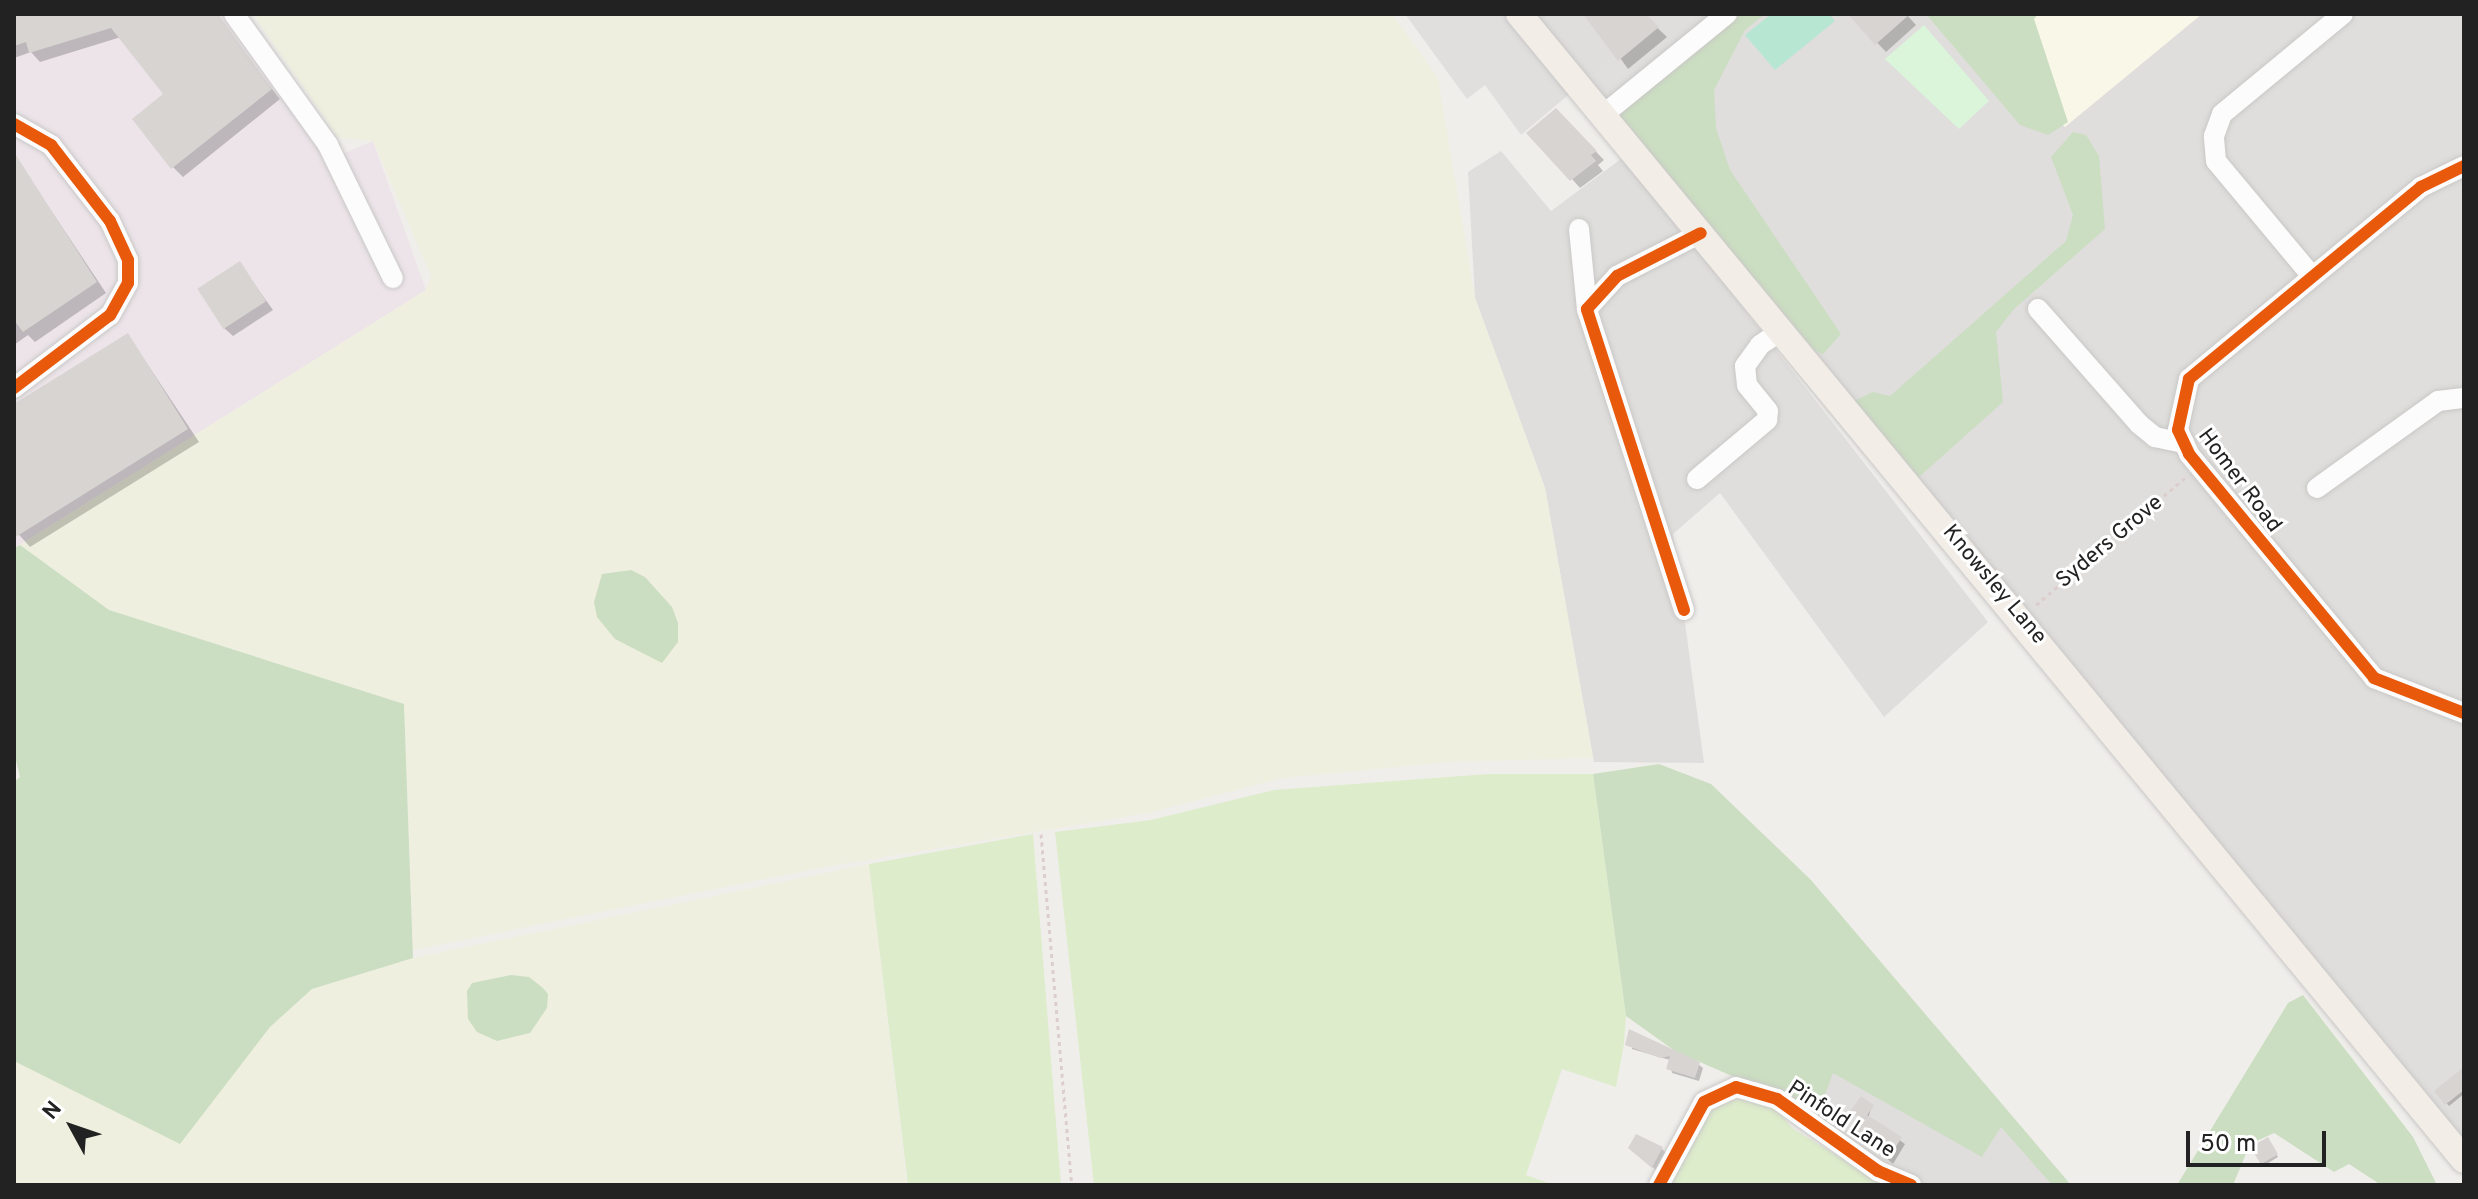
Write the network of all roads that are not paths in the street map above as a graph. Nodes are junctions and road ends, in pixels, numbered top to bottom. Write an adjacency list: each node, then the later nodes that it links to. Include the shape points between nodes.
1 (234, 14): 11 (street, via 328,145)
2 (1519, 14): 5 (main road, Knowsley Lane)
3 (1727, 14): 5 (street)
4 (2343, 14): 10 (street, via 2222,114 2214,136 2216,161)
5 (1603, 115): 9 (main road, Knowsley Lane)
6 (14, 124): 15 (street, via 51,145 110,221 128,260 128,283 110,315)
7 (2464, 166): 10 (street, Homer Road, via 2421,187)
8 (1579, 229): 12 (street)
9 (1701, 233): 12 (street, via 1617,276); 14 (main road, Knowsley Lane)
10 (2311, 275): 17 (street, Homer Road, via 2189,379 2178,430)
11 (393, 278)
12 (1587, 309): 20 (street)
13 (2038, 309): 17 (street, via 2139,424 2155,437)
14 (1782, 330): 18 (street, via 1760,345 1745,366 1747,385 1768,411 1767,420); 22 (main road, Knowsley Lane)
15 (14, 388)
16 (2464, 398): 19 (street, via 2438,401)
17 (2184, 443): 21 (street, Homer Road, via 2198,467 2374,678)
18 (1697, 479)
19 (2317, 488)
20 (1684, 610)
21 (2464, 713)
22 (2464, 1160)
23 (1659, 1185): 24 (street, Pinfold Lane, via 1704,1102 1736,1087 1777,1099 1878,1171)
24 (1911, 1185)

